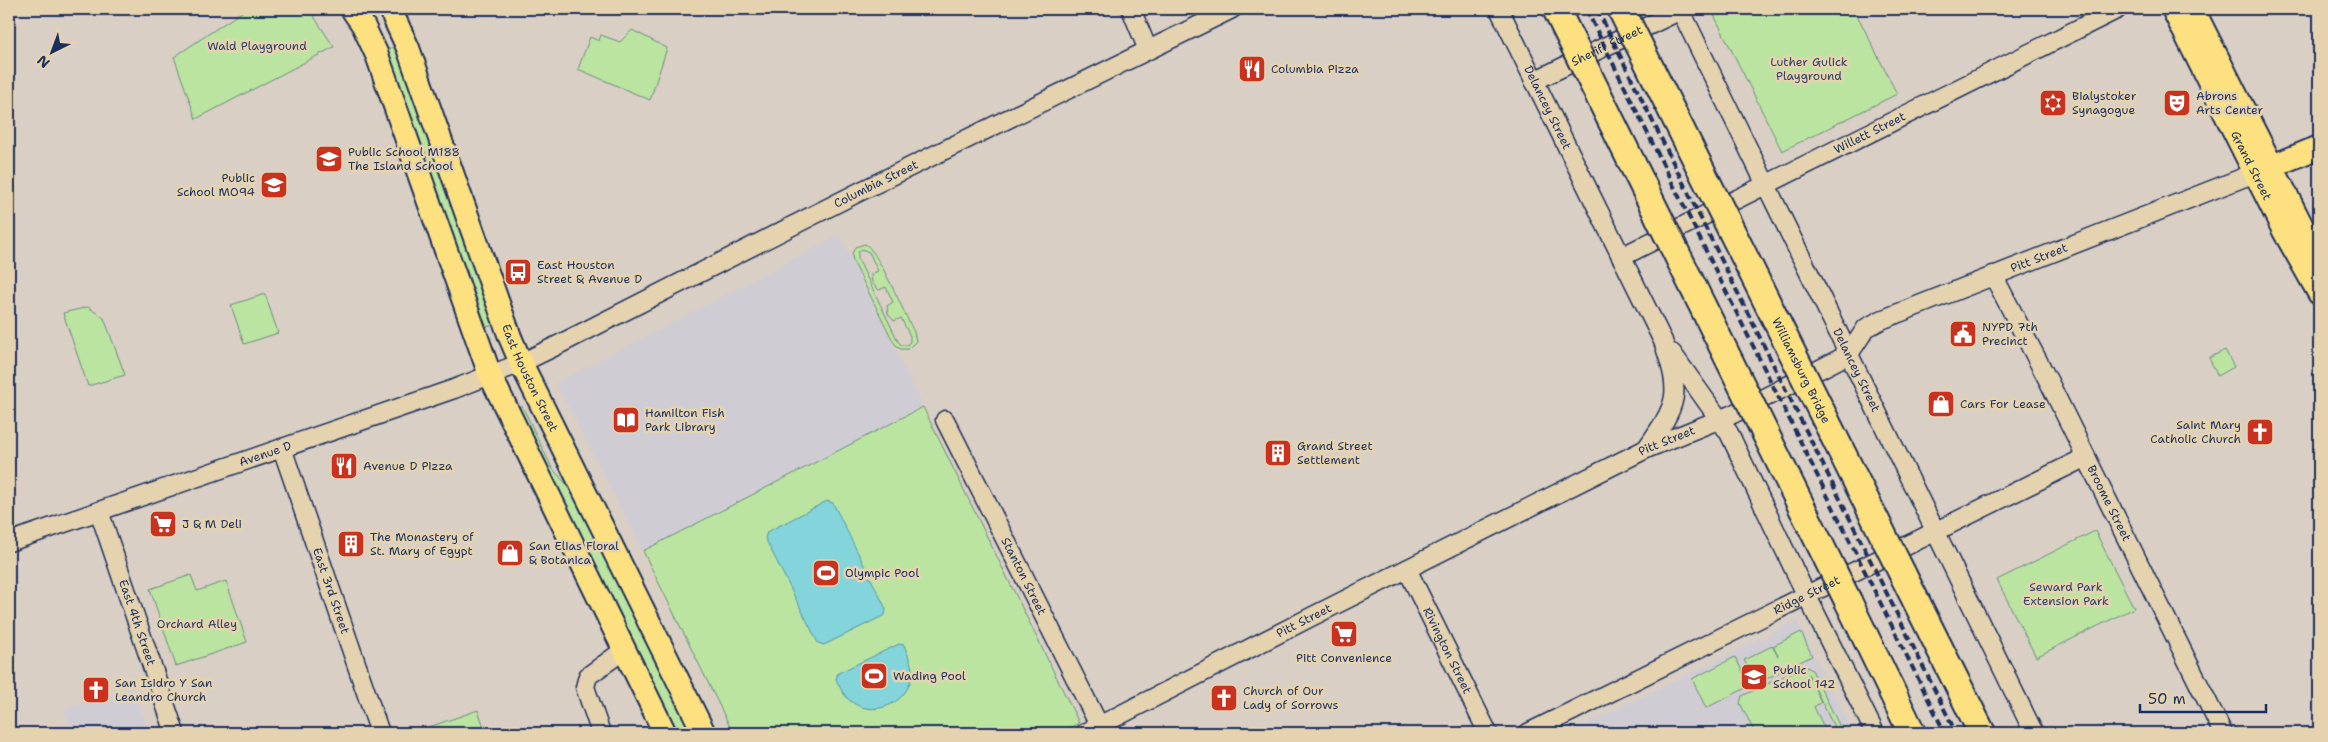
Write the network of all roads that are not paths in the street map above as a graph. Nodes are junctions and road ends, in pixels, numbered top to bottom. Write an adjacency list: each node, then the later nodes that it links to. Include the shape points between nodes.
1 (352, 9): 24 (main road, via 377,55)
2 (1131, 9): 12 (street)
3 (1232, 9): 12 (street, Columbia Street)
4 (1499, 9): 13 (street, Delancey Street)
5 (1556, 9): 45 (highway, bridge)
6 (1620, 9): 46 (highway, Williamsburg Bridge, bridge)
7 (1680, 9): 13 (street, Sheriff Street); 16 (street, Delancey Street)
8 (2118, 9): 16 (street, Willett Street)
9 (2173, 9): 15 (main road, Grand Street)
10 (2193, 9): 15 (main road, Grand Street)
11 (392, 10): 23 (main road, East Houston Street)
12 (1148, 50): 23 (street, Columbia Street)
13 (1534, 82): 17 (street, Delancey Street)
14 (2319, 147): 15 (main road)
15 (2264, 170): 18 (main road, Grand Street); 19 (street, Pitt Street); 20 (main road, Grand Street, via 2284,231)
16 (1766, 184): 17 (street, Willett Street); 22 (street, Delancey Street)
17 (1621, 257): 21 (street, Delancey Street)
18 (2319, 260)
19 (1993, 275): 22 (street, Pitt Street, via 1866,328); 29 (street, Broome Street)
20 (2319, 293)
21 (1662, 341): 25 (street, Delancey Street); 28 (street, Delancey Street, via 1674,373 1675,396 1669,416)
22 (1849, 354): 25 (street, Pitt Street); 31 (street, Delancey Street)
23 (521, 363): 24 (street, Avenue D); 41 (main road, East Houston Street)
24 (490, 375): 27 (street, Avenue D); 35 (main road)
25 (1720, 419): 28 (street, Pitt Street); 34 (street, Delancey Street)
26 (945, 420): 36 (street, Stanton Street)
27 (282, 448): 30 (street, Avenue D); 38 (street, East 3rd Street)
28 (1646, 450): 33 (street, Pitt Street)
29 (2086, 457): 31 (street, Ridge Street); 48 (street, Broome Street)
30 (99, 511): 32 (street, Avenue D); 37 (street, East 4th Street)
31 (1936, 531): 34 (street, Ridge Street); 47 (street, Delancey Street)
32 (9, 542)
33 (1407, 569): 36 (street, Pitt Street); 42 (street, Rivington Street)
34 (1807, 596): 43 (street, Ridge Street); 44 (street, Delancey Street)
35 (624, 650): 39 (street, via 592,672 585,682); 40 (main road)
36 (1096, 731)
37 (175, 733)
38 (380, 733)
39 (600, 733)
40 (665, 733)
41 (704, 733)
42 (1488, 733)
43 (1528, 733)
44 (1875, 733)
45 (1912, 733)
46 (1982, 733)
47 (2034, 733)
48 (2223, 733)

